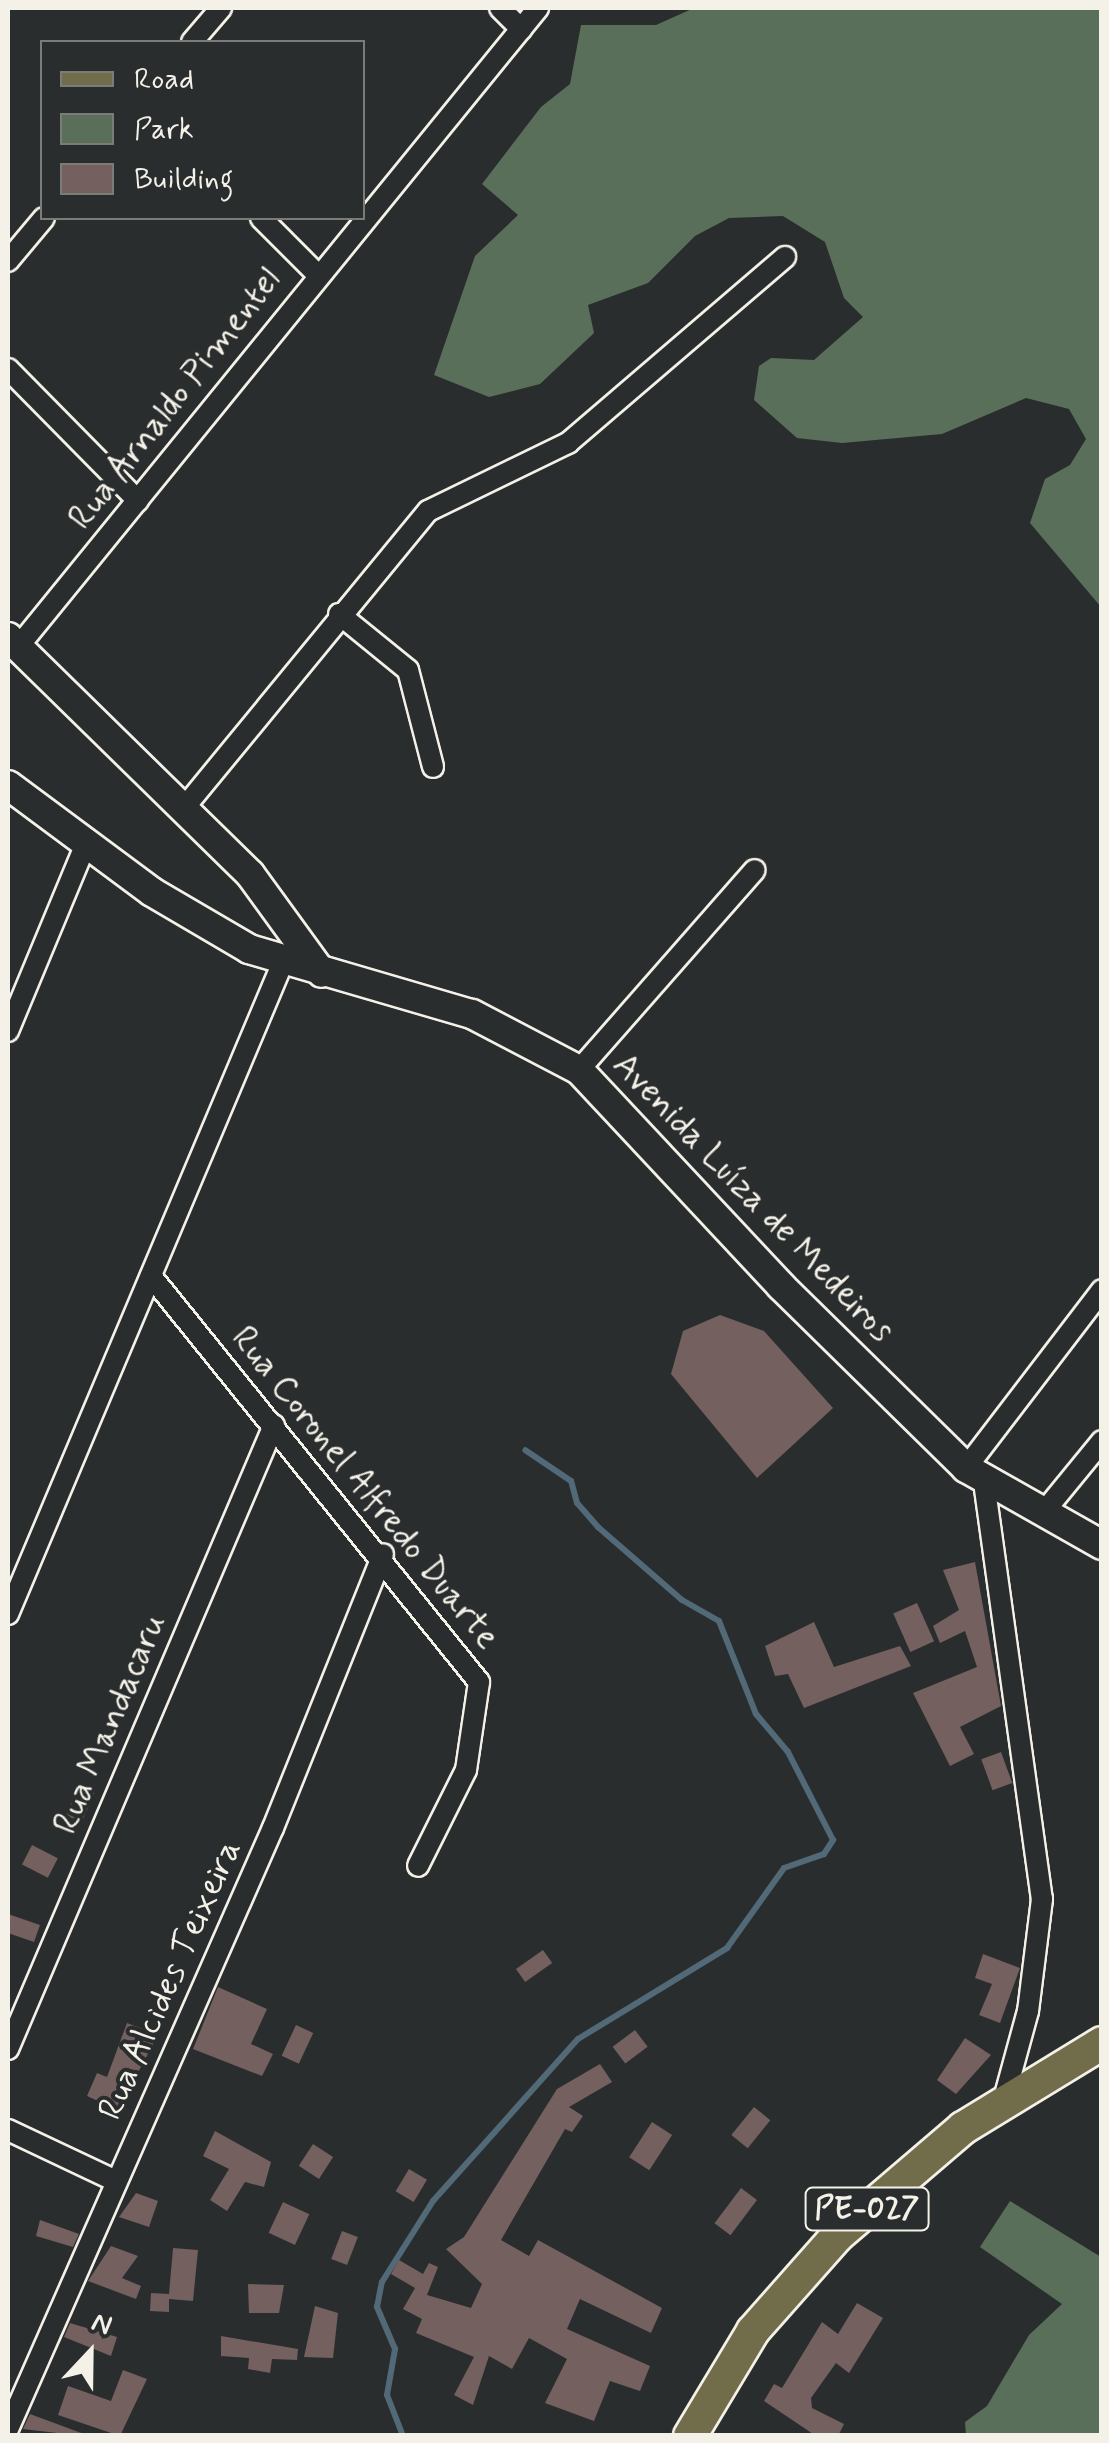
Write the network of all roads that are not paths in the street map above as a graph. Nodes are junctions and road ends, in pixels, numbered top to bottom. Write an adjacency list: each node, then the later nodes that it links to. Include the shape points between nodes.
1 (221, 8): 5 (street)
2 (500, 8): 4 (street)
3 (538, 8): 4 (street, Rua Arnaldo Pimentel)
4 (521, 29): 6 (street, Rua Arnaldo Pimentel)
5 (194, 40)
6 (365, 215)
7 (42, 220): 11 (street)
8 (263, 220): 12 (street)
9 (361, 220): 12 (street, Rua Arnaldo Pimentel)
10 (785, 257): 15 (street, via 568,443 428,512)
11 (8, 261)
12 (316, 273): 14 (street, Rua Arnaldo Pimentel)
13 (8, 368): 14 (street)
14 (138, 500): 16 (street, Rua Arnaldo Pimentel)
15 (339, 614): 17 (street, via 414,680); 19 (street)
16 (13, 642): 19 (street)
17 (432, 767)
18 (8, 785): 20 (street, Avenida Luíza de Medeiros)
19 (184, 808): 23 (street, via 250,874)
20 (85, 846): 22 (street, Avenida Luíza de Medeiros, via 212,930); 24 (street)
21 (755, 870): 25 (street)
22 (283, 962): 23 (street, Avenida Luíza de Medeiros); 26 (street)
23 (322, 973): 25 (street, Avenida Luíza de Medeiros, via 472,1014)
24 (8, 1030)
25 (578, 1070): 30 (street, Avenida Luíza de Medeiros, via 793,1299)
26 (151, 1276): 28 (street, Rua Coronel Alfredo Duarte); 34 (street)
27 (1102, 1290): 30 (street)
28 (274, 1425): 33 (street, Rua Coronel Alfredo Duarte); 37 (street, Rua Mandacaru)
29 (1102, 1440): 31 (street)
30 (975, 1475): 31 (street, Avenida Luíza de Medeiros); 38 (street, via 1042,1899 1028,2011)
31 (1043, 1513): 32 (street, Avenida Luíza de Medeiros)
32 (1102, 1545)
33 (383, 1554): 35 (street, Rua Coronel Alfredo Duarte, via 479,1682 466,1770); 40 (street, Rua Alcides Teixeira)
34 (8, 1614)
35 (418, 1866)
36 (1102, 2043): 38 (main road, PE-027)
37 (8, 2049)
38 (1004, 2099): 42 (main road, PE-027, via 899,2180 789,2284)
39 (8, 2130): 40 (street)
40 (116, 2181): 41 (street, Rua Alcides Teixeira)
41 (8, 2429)
42 (690, 2436)

